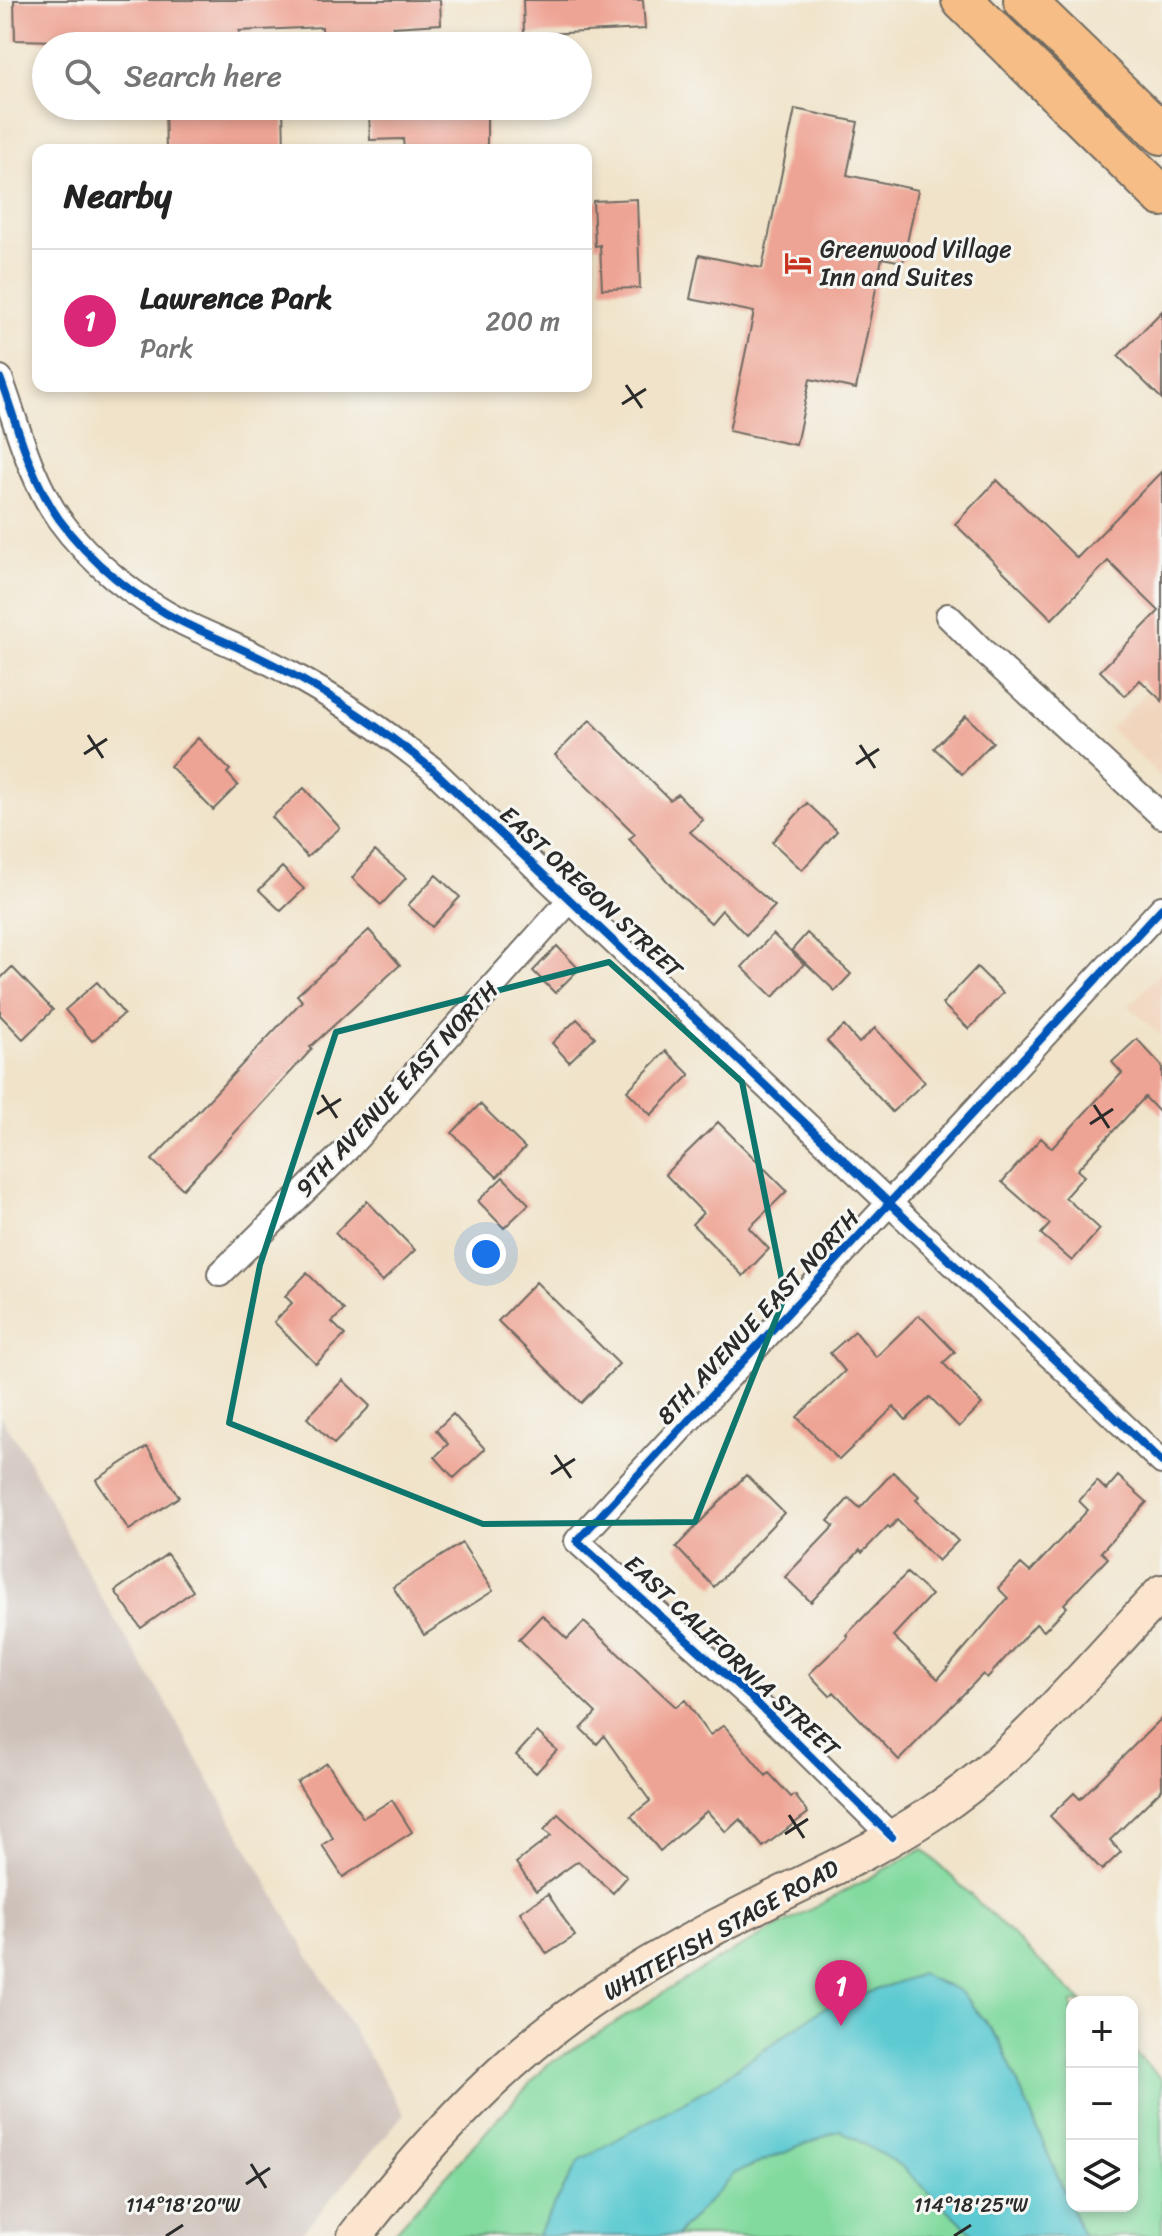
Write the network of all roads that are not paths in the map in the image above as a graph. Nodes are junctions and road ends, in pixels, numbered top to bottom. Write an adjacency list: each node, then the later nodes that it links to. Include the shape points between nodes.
1 (962, 0): 4 (highway)
2 (1024, 0): 3 (highway)
3 (1162, 134)
4 (1162, 196)
5 (0, 378): 8 (street, EAST OREGON STREET, via 37,479 57,517 84,550 149,602 282,668 402,744)
6 (948, 616): 7 (street)
7 (1162, 816)
8 (570, 900): 10 (street, EAST OREGON STREET); 11 (street, 9TH AVENUE EAST NORTH, via 347,1149)
9 (1162, 908): 10 (street, 8TH AVENUE EAST NORTH)
10 (892, 1203): 12 (street, EAST OREGON STREET); 13 (street, 8TH AVENUE EAST NORTH)
11 (220, 1274)
12 (1162, 1462)
13 (577, 1541): 15 (street, EAST CALIFORNIA STREET, via 753,1699)
14 (1162, 1592): 15 (main road, WHITEFISH STAGE ROAD, via 1009,1753 972,1785)
15 (892, 1837): 16 (main road, WHITEFISH STAGE ROAD, via 701,1935 558,2024 471,2101)
16 (355, 2236)

